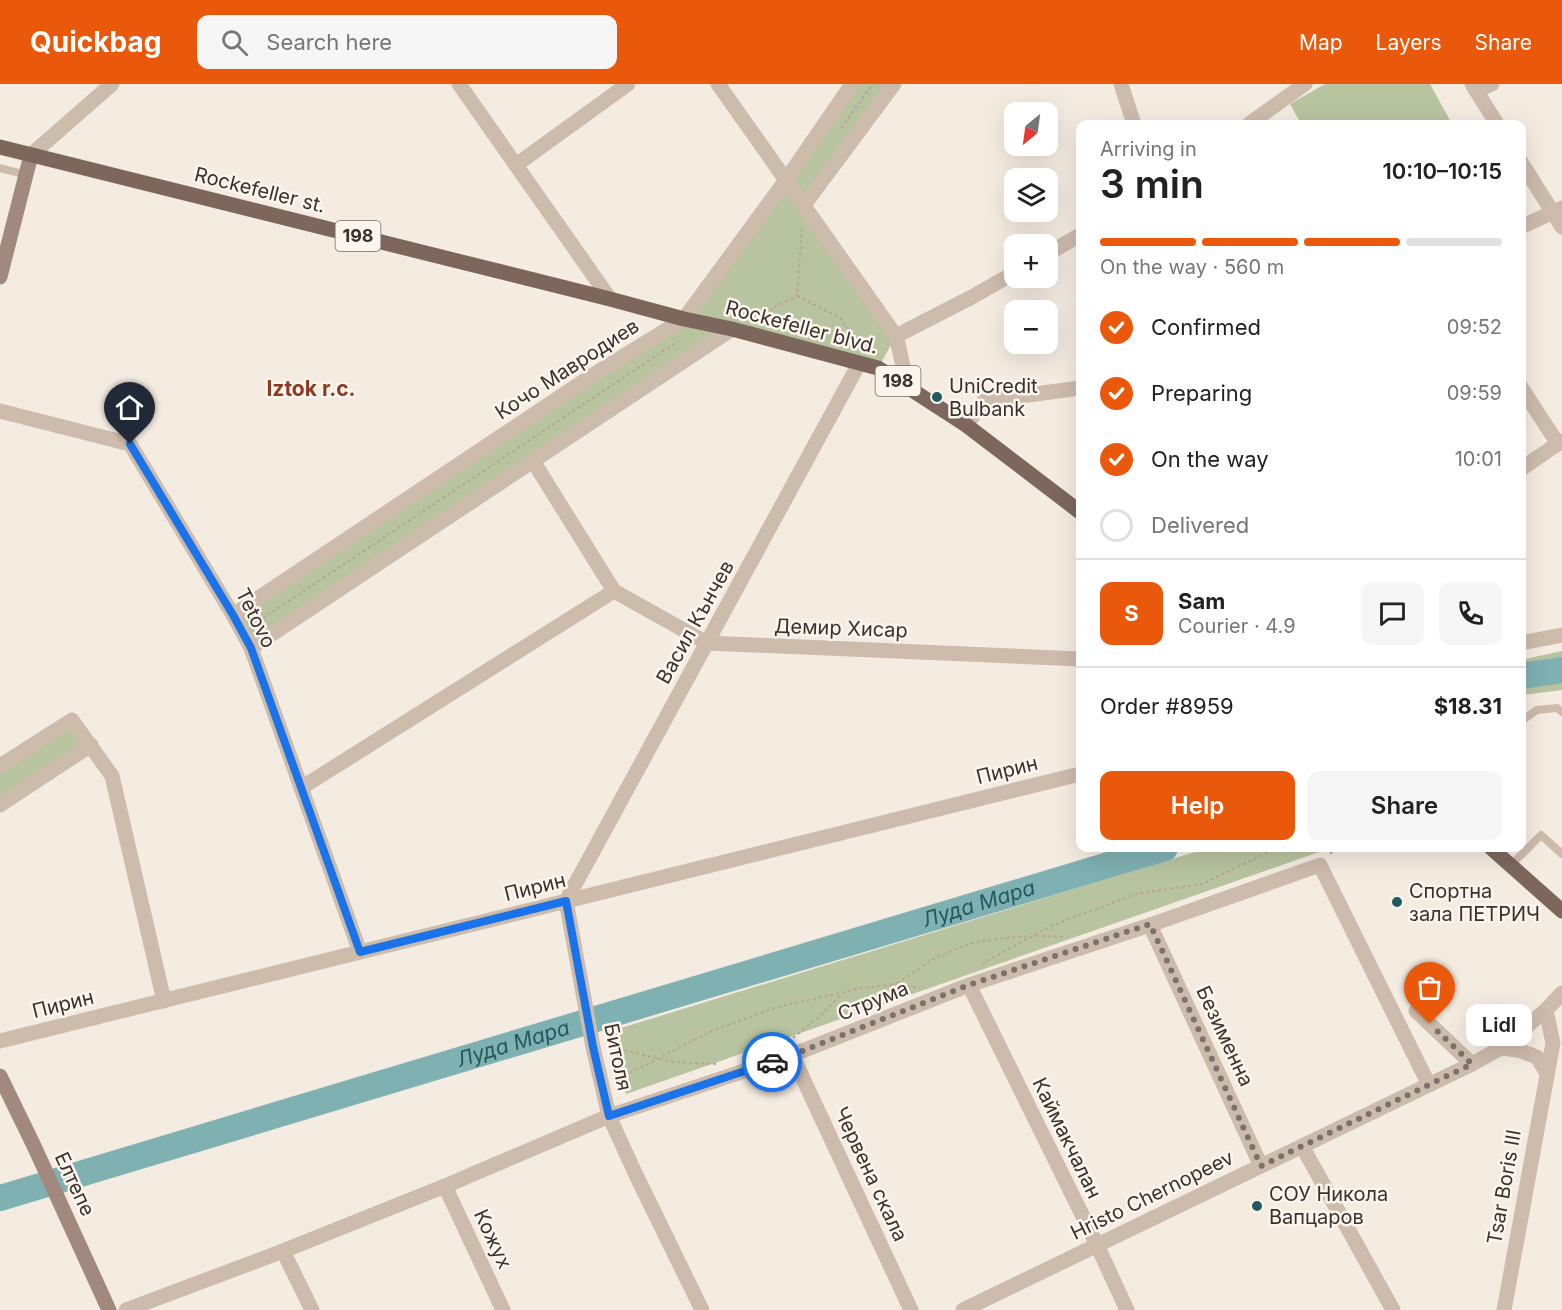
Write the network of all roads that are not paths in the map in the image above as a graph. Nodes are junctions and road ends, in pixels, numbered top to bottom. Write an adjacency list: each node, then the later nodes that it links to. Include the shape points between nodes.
1 (112, 84): 15 (street)
2 (459, 84): 16 (street)
3 (628, 84): 16 (street)
4 (718, 84): 20 (street)
5 (852, 84): 20 (street, Кочо Мавродиев)
6 (894, 84): 21 (street)
7 (1121, 84): 11 (street)
8 (1305, 84): 12 (street)
9 (1492, 84): 10 (street)
10 (1474, 87): 13 (street)
11 (1133, 120)
12 (1255, 120)
13 (1495, 120)
14 (0, 147): 15 (main road, Rockefeller st. / 198)
15 (31, 155): 19 (main road); 29 (main road, Rockefeller st. / 198)
16 (516, 165): 29 (street)
17 (0, 168): 19 (lane)
18 (1526, 169): 22 (street)
19 (27, 175): 27 (main road)
20 (786, 180): 21 (street); 30 (street, Кочо Мавродиев)
21 (804, 205): 32 (street)
22 (1557, 210): 23 (street); 24 (street)
23 (1526, 225)
24 (1562, 227)
25 (1076, 237): 26 (street)
26 (1058, 248)
27 (0, 277)
28 (1004, 279): 32 (street)
29 (610, 298): 30 (main road, Rockefeller st. / 198)
30 (684, 319): 31 (main road, Rockefeller blvd. / 198); 44 (street, Кочо Мавродиев, via 590,377)
31 (732, 329): 33 (main road, Rockefeller blvd. / 198); 40 (street)
32 (896, 336): 34 (street)
33 (860, 362): 34 (main road, Rockefeller blvd. / 198); 47 (street, Васил Кънчев)
34 (908, 387): 38 (main road, Rockefeller blvd. / 198)
35 (1076, 388): 38 (street, via 984,400)
36 (1526, 394): 39 (street)
37 (0, 411): 44 (street, Tetovo, via 130,444)
38 (966, 425): 42 (main road, Rockefeller blvd. / 198)
39 (1560, 443): 41 (street)
40 (533, 461): 43 (street, Демир Хисар); 48 (street)
41 (1526, 466)
42 (1076, 509)
43 (614, 591): 47 (street, Демир Хисар); 55 (street)
44 (233, 615): 48 (street, Tetovo)
45 (1562, 635): 46 (street)
46 (1526, 642)
47 (707, 643): 49 (street, Демир Хисар); 62 (street, Васил Кънчев)
48 (251, 648): 55 (street, Tetovo)
49 (1076, 659)
50 (1562, 712): 51 (lane, via 1557,708 1538,710)
51 (1526, 718)
52 (91, 745): 53 (street, via 72,720); 56 (street); 68 (street, via 112,776)
53 (0, 766)
54 (1076, 775): 62 (street, Пирин)
55 (301, 788): 65 (street, Tetovo)
56 (0, 805)
57 (1526, 850): 60 (lane, via 1541,835)
58 (1496, 852): 61 (main road)
59 (1524, 852): 61 (lane)
60 (1562, 854)
61 (1511, 865): 63 (main road)
62 (566, 901): 65 (street, Пирин); 78 (street, Битоля)
63 (1562, 911)
64 (1150, 924): 66 (street, Струма); 77 (street, Струма, via 1320,865); 80 (street, Безименна)
65 (360, 952): 68 (street, Пирин)
66 (969, 985): 73 (street, Струма); 82 (street, Каймакчалан)
67 (1562, 993): 69 (street)
68 (164, 1000): 71 (street, Пирин)
69 (1546, 1010): 72 (street, Hristo Chernopeev); 75 (street, Tsar Boris III, via 1553,1043)
70 (1416, 1011): 74 (street)
71 (0, 1041)
72 (1501, 1048): 74 (street, Hristo Chernopeev); 75 (street, via 1537,1057)
73 (792, 1055): 78 (street, Струма); 89 (street, Червена скала)
74 (1472, 1064): 77 (street, Hristo Chernopeev)
75 (1546, 1072): 93 (street, Tsar Boris III)
76 (0, 1076): 84 (main road, Елтепе)
77 (1429, 1084): 79 (street, Hristo Chernopeev)
78 (609, 1116): 81 (street, Струма); 88 (street, Битоля)
79 (1302, 1146): 80 (street, Hristo Chernopeev); 92 (street)
80 (1261, 1166): 82 (street, Hristo Chernopeev)
81 (445, 1186): 83 (street, Струма); 87 (street, Кожух)
82 (1097, 1245): 90 (street, Hristo Chernopeev); 91 (street, Каймакчалан)
83 (283, 1251): 85 (street, Струма); 86 (street)
84 (109, 1310)
85 (126, 1310)
86 (312, 1310)
87 (503, 1310)
88 (702, 1310)
89 (911, 1310)
90 (963, 1310)
91 (1127, 1310)
92 (1393, 1310)
93 (1504, 1310)

